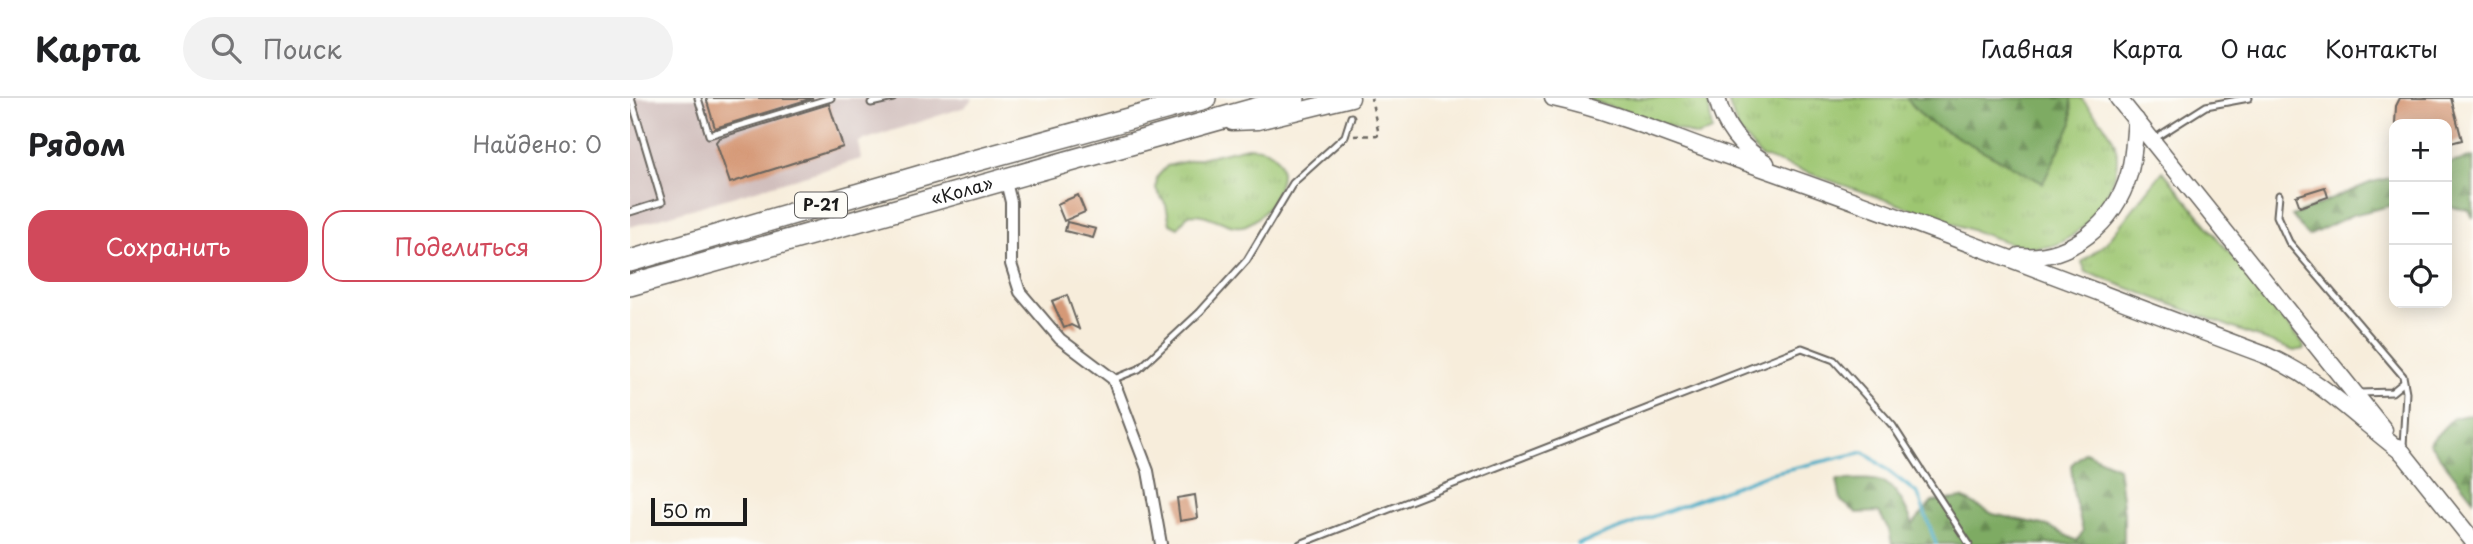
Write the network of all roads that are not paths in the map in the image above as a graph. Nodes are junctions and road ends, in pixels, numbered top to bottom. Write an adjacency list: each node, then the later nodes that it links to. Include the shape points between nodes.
1 (631, 98): 20 (lane, via 662,202)
2 (698, 98): 3 (lane, via 709,135)
3 (831, 98)
4 (893, 98): 12 (lane)
5 (1205, 98): 22 (highway, «Кола» / Р-21)
6 (1294, 98): 15 (highway, «Кола» / Р-21)
7 (1351, 98): 15 (main road, via 1258,121)
8 (1553, 98): 17 (main road, via 1594,108)
9 (1717, 98): 17 (main road, via 1738,142)
10 (2118, 98): 14 (main road)
11 (2249, 98): 16 (lane, via 2206,106)
12 (871, 103)
13 (1351, 117): 24 (lane, via 1345,136 1293,183 1247,260 1200,312 1139,369)
14 (2136, 120): 16 (main road); 21 (main road, via 2128,176 2099,225 2058,253 2031,257)
15 (1202, 123): 18 (highway, «Кола» / Р-21)
16 (2152, 140): 26 (main road)
17 (1786, 176): 21 (main road)
18 (1005, 178): 23 (highway, «Кола» / Р-21); 24 (street, via 1012,202 1011,264 1020,292 1060,339)
19 (2279, 195): 25 (lane, via 2277,216 2289,242 2397,365)
20 (630, 212)
21 (1999, 253): 27 (main road, via 2297,370 2340,399)
22 (630, 261)
23 (630, 285)
24 (1113, 379): 29 (street, via 1148,471)
25 (2403, 383): 26 (lane, via 2392,392); 27 (lane)
26 (2354, 393): 27 (main road)
27 (2403, 453): 28 (main road)
28 (2473, 541)
29 (1161, 544)
30 (1300, 544): 31 (lane, via 1802,348 1834,360 1892,426)
31 (1969, 544)

